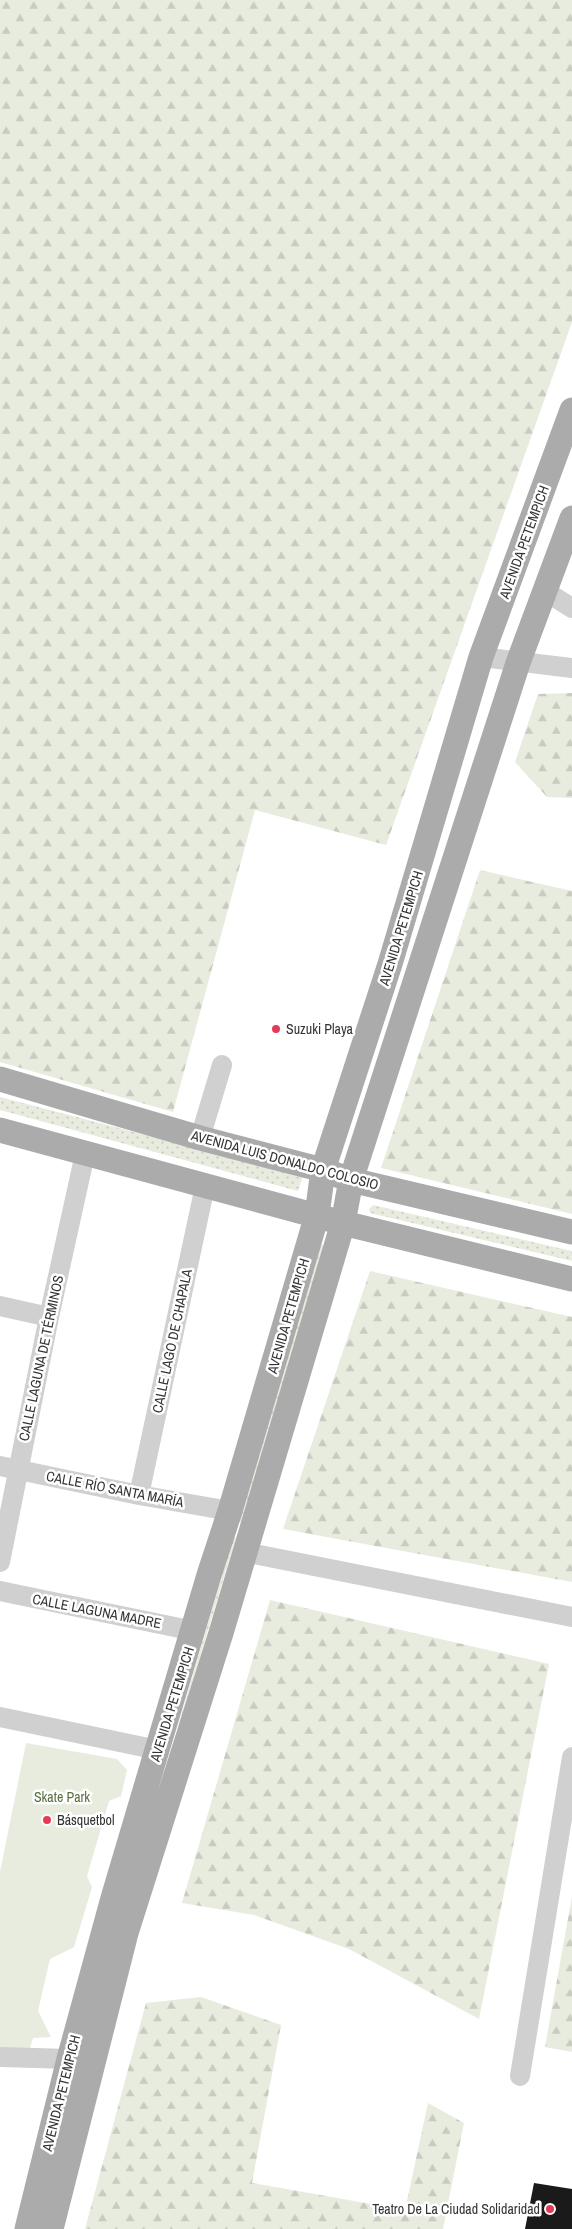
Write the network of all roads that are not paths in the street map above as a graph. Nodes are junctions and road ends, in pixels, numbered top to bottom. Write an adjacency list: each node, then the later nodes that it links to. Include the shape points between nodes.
1 (572, 410): 5 (main road, AVENIDA PETEMPICH)
2 (572, 518): 3 (main road, AVENIDA PETEMPICH)
3 (546, 591): 4 (street); 6 (main road, AVENIDA PETEMPICH)
4 (572, 608)
5 (481, 657): 6 (street); 13 (main road, AVENIDA PETEMPICH, via 390,964)
6 (518, 663): 7 (street); 14 (main road, AVENIDA PETEMPICH)
7 (572, 668)
8 (222, 1065): 11 (street)
9 (0, 1079): 11 (main road, AVENIDA LUIS DONALDO COLOSIO)
10 (0, 1130): 12 (main road)
11 (200, 1138): 13 (main road, AVENIDA LUIS DONALDO COLOSIO)
12 (84, 1154): 15 (main road); 21 (street, CALLE LAGUNA DE TÉRMINOS)
13 (323, 1170): 14 (main road, AVENIDA LUIS DONALDO COLOSIO); 16 (main road, AVENIDA PETEMPICH)
14 (351, 1180): 17 (main road, AVENIDA PETEMPICH); 18 (main road, AVENIDA LUIS DONALDO COLOSIO)
15 (206, 1186): 16 (main road); 23 (street, CALLE LAGO DE CHAPALA)
16 (317, 1215): 17 (main road); 24 (main road, AVENIDA PETEMPICH)
17 (343, 1223): 19 (main road); 25 (main road, AVENIDA PETEMPICH)
18 (572, 1232)
19 (572, 1280)
20 (0, 1306): 21 (street)
21 (49, 1317): 22 (street, CALLE LAGUNA DE TÉRMINOS)
22 (9, 1468): 23 (street, CALLE RÍO SANTA MARÍA); 26 (street, CALLE LAGUNA DE TÉRMINOS)
23 (139, 1495): 24 (street, CALLE RÍO SANTA MARÍA)
24 (230, 1511): 29 (main road, AVENIDA PETEMPICH)
25 (244, 1552): 28 (street); 37 (main road, AVENIDA PETEMPICH, via 126,1933)
26 (0, 1562)
27 (0, 1592): 29 (street, CALLE LAGUNA MADRE)
28 (572, 1617)
29 (194, 1631): 31 (main road, AVENIDA PETEMPICH)
30 (0, 1717): 31 (street)
31 (158, 1750): 34 (main road, AVENIDA PETEMPICH)
32 (572, 1756): 35 (street)
33 (0, 2057): 34 (street)
34 (69, 2059): 36 (main road, AVENIDA PETEMPICH)
35 (520, 2076)
36 (27, 2229)
37 (52, 2229)

